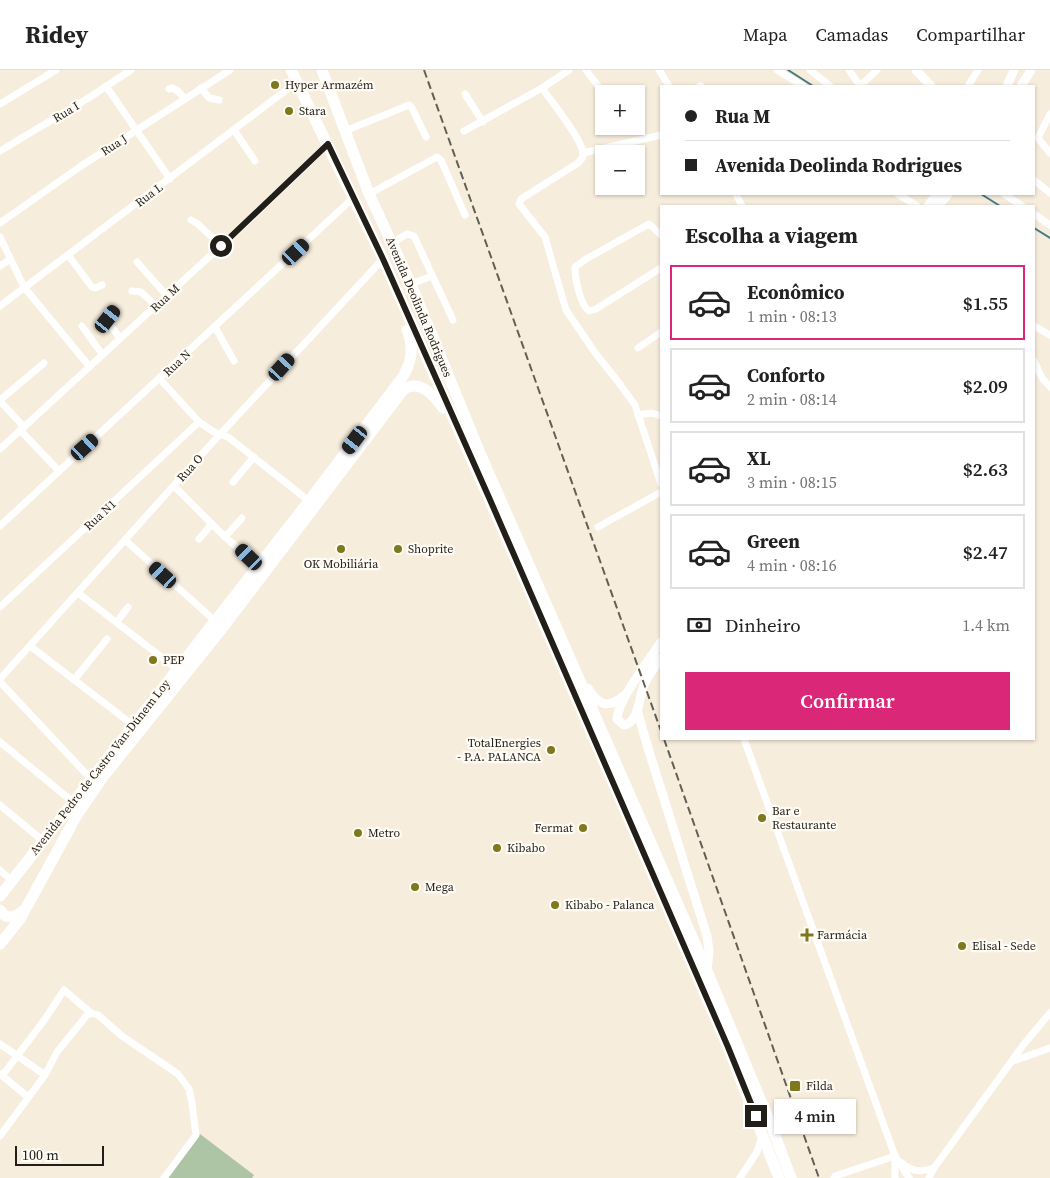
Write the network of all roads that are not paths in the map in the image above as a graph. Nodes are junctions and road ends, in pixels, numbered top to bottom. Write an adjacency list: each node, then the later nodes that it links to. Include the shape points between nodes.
1 (56, 70): 36 (street)
2 (131, 70): 28 (street, Rua I)
3 (230, 70): 29 (street, Rua J)
4 (291, 70): 17 (highway, Avenida Deolinda Rodrigues)
5 (322, 70): 41 (highway, Avenida Deolinda Rodrigues)
6 (568, 70): 30 (street)
7 (586, 70): 18 (street)
8 (660, 70): 19 (street)
9 (777, 70): 20 (street)
10 (810, 70): 21 (street)
11 (849, 70): 22 (street)
12 (877, 70): 23 (street)
13 (916, 70): 24 (main road)
14 (978, 70): 25 (street)
15 (1014, 70): 26 (main road)
16 (1031, 70): 27 (main road)
17 (297, 82): 40 (street, Rua L); 45 (highway, Avenida Deolinda Rodrigues)
18 (597, 85)
19 (668, 85)
20 (801, 85)
21 (829, 85)
22 (859, 85)
23 (861, 85)
24 (930, 85)
25 (969, 85)
26 (1007, 85)
27 (1022, 85)
28 (106, 86): 39 (street); 46 (street, Rua I)
29 (201, 88): 34 (street, Rua J); 35 (street, via 209,98)
30 (542, 88): 38 (street); 47 (street)
31 (169, 89): 34 (street, via 178,91)
32 (0, 94): 36 (street)
33 (465, 94): 38 (street)
34 (185, 99): 39 (street, Rua J)
35 (219, 100)
36 (2, 103)
37 (1050, 114): 48 (street, via 1038,138)
38 (483, 122): 42 (street)
39 (137, 130): 50 (street); 64 (street, Rua J)
40 (234, 130): 49 (street); 50 (street, Rua L)
41 (345, 131): 44 (street, via 409,105); 53 (highway, Avenida Deolinda Rodrigues)
42 (464, 131)
43 (660, 135): 47 (street)
44 (426, 137)
45 (328, 144): 57 (highway, Avenida Deolinda Rodrigues); 69 (street, Rua M)
46 (0, 152)
47 (583, 153): 102 (street, via 578,164 521,199 519,204 545,237 566,310 630,398)
48 (1050, 153)
49 (255, 161)
50 (170, 179): 70 (street, Rua L)
51 (1035, 181): 52 (street)
52 (1050, 193)
53 (369, 194): 61 (street, via 437,157); 68 (highway, Avenida Deolinda Rodrigues)
54 (900, 195): 58 (street)
55 (947, 195): 59 (main road)
56 (1006, 195): 60 (street)
57 (352, 198): 71 (highway, Avenida Deolinda Rodrigues); 88 (street, Rua N)
58 (915, 205)
59 (939, 205)
60 (1020, 205)
61 (465, 215)
62 (1035, 215): 65 (street)
63 (190, 220): 69 (street)
64 (0, 223)
65 (1050, 225)
66 (660, 234): 75 (street, via 649,224 586,259 575,267 575,276 589,311)
67 (0, 237): 72 (street)
68 (392, 243): 76 (street, via 407,234 414,236); 77 (highway, Avenida Deolinda Rodrigues)
69 (221, 246): 82 (street, Rua M)
70 (68, 255): 78 (street, via 92,287); 79 (street, Rua L)
71 (383, 259): 81 (highway, Avenida Deolinda Rodrigues); 107 (street, Rua O)
72 (10, 260): 74 (street); 79 (street)
73 (138, 262): 82 (street)
74 (0, 266)
75 (660, 269)
76 (432, 276): 77 (street); 86 (street)
77 (411, 284): 132 (highway, Avenida Deolinda Rodrigues, via 480,453)
78 (102, 285)
79 (24, 287): 83 (street, Rua L); 98 (street)
80 (132, 291): 84 (street, via 141,292)
81 (396, 292): 105 (highway, Avenida Deolinda Rodrigues); 115 (highway, Avenida Pedro de Castro Van-Dúnem Loy, via 412,348 407,370)
82 (167, 296): 84 (street, Rua M)
83 (0, 306)
84 (156, 306): 92 (street, Rua M)
85 (115, 310): 92 (street, via 107,322)
86 (453, 320)
87 (82, 326): 94 (street)
88 (216, 327): 95 (street); 99 (street, Rua N)
89 (1035, 327): 91 (street)
90 (660, 333): 93 (street)
91 (1050, 335)
92 (120, 338): 94 (street, Rua M)
93 (638, 348)
94 (102, 354): 98 (street, Rua M)
95 (234, 361)
96 (44, 363): 101 (street)
97 (1035, 363): 100 (street)
98 (89, 366): 106 (street, Rua M)
99 (160, 379): 104 (street); 110 (street, Rua N)
100 (1050, 387)
101 (0, 401): 106 (street)
102 (638, 415): 103 (street); 111 (street)
103 (660, 416)
104 (200, 422): 107 (street); 126 (street, Rua N1)
105 (455, 423): 150 (highway, Avenida Pedro de Castro Van-Dúnem Loy, via 428,391 417,386 404,390 103,777 77,815); 162 (highway, Avenida Deolinda Rodrigues)
106 (22, 429): 108 (street, Rua M); 110 (street)
107 (221, 434): 109 (street); 113 (street, Rua O)
108 (0, 449)
109 (254, 457): 112 (street); 115 (street)
110 (59, 471): 118 (street, Rua N)
111 (660, 481)
112 (233, 482)
113 (174, 486): 117 (street); 122 (street, Rua O)
114 (660, 493): 119 (street)
115 (309, 501): 123 (highway, Avenida Pedro de Castro Van-Dúnem Loy)
116 (242, 518): 120 (street)
117 (212, 524): 120 (street); 121 (street)
118 (0, 526)
119 (598, 527)
120 (225, 537): 123 (street)
121 (199, 539)
122 (125, 540): 124 (street, Rua O); 127 (street)
123 (258, 565): 127 (highway, Avenida Pedro de Castro Van-Dúnem Loy)
124 (78, 593): 128 (street); 131 (street, Rua O)
125 (128, 606): 128 (street)
126 (0, 608)
127 (214, 620): 134 (highway, Avenida Pedro de Castro Van-Dúnem Loy)
128 (117, 622): 134 (street)
129 (107, 639): 135 (street)
130 (660, 644): 137 (main road)
131 (30, 646): 135 (street); 136 (street, Rua O)
132 (570, 658): 137 (main road, via 598,702 616,702); 152 (highway, Avenida Deolinda Rodrigues)
133 (660, 660): 138 (main road, via 645,684)
134 (177, 669): 139 (highway, Avenida Pedro de Castro Van-Dúnem Loy)
135 (74, 680): 139 (street)
136 (0, 681): 142 (street)
137 (627, 693): 138 (main road, via 617,719 624,725 628,724)
138 (637, 710): 152 (main road, via 707,936)
139 (133, 726): 142 (highway, Avenida Pedro de Castro Van-Dúnem Loy)
140 (744, 740): 164 (street)
141 (0, 742): 143 (street)
142 (91, 779): 143 (highway, Avenida Pedro de Castro Van-Dúnem Loy)
143 (72, 802): 145 (highway, Avenida Pedro de Castro Van-Dúnem Loy)
144 (0, 805): 145 (street)
145 (43, 841): 147 (highway, Avenida Pedro de Castro Van-Dúnem Loy)
146 (0, 870): 147 (street)
147 (12, 881): 148 (highway, Avenida Pedro de Castro Van-Dúnem Loy)
148 (0, 896)
149 (0, 910): 150 (highway, via 7,917)
150 (24, 910): 151 (highway, Avenida Pedro de Castro Van-Dúnem Loy)
151 (0, 944)
152 (707, 971): 171 (highway, Avenida Deolinda Rodrigues)
153 (91, 1013): 157 (street, via 62,991); 160 (street, via 61,1047); 168 (street, via 173,1070 189,1089 196,1135)
154 (1050, 1013): 158 (street)
155 (0, 1044): 157 (street)
156 (1050, 1048): 158 (street)
157 (18, 1057): 159 (street); 160 (street)
158 (1013, 1061): 165 (street)
159 (1, 1075): 161 (street)
160 (45, 1076): 161 (street)
161 (28, 1097): 163 (street)
162 (763, 1133): 169 (street); 170 (highway, Avenida Deolinda Rodrigues)
163 (0, 1136)
164 (895, 1156): 166 (street, via 905,1167); 167 (street); 172 (street); 173 (street)
165 (934, 1168): 166 (street); 174 (street)
166 (915, 1171): 167 (street)
167 (906, 1177)
168 (164, 1178)
169 (740, 1178)
170 (779, 1178)
171 (791, 1178)
172 (834, 1178)
173 (895, 1178)
174 (929, 1178)

